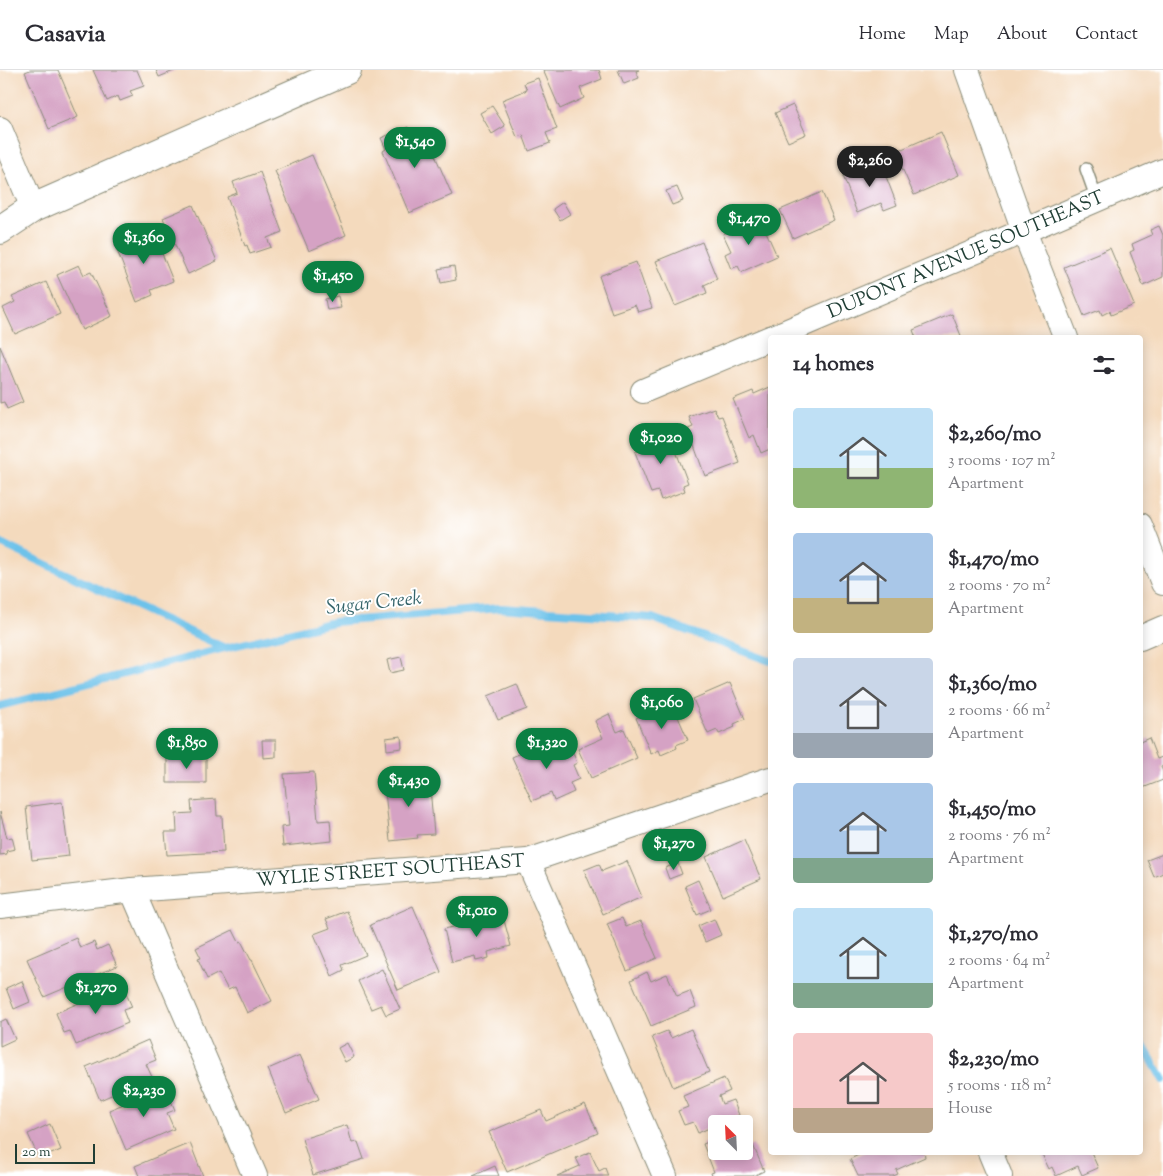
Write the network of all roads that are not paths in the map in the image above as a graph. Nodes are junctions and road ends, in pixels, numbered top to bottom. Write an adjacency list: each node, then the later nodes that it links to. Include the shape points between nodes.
1 (347, 70): 7 (street)
2 (967, 70): 9 (street)
3 (0, 129): 7 (street)
4 (1086, 169): 6 (lane)
5 (1163, 172): 6 (street, DUPONT AVENUE SOUTHEAST)
6 (1097, 200): 9 (street, DUPONT AVENUE SOUTHEAST)
7 (33, 208): 8 (street)
8 (0, 230)
9 (1024, 232): 10 (street, DUPONT AVENUE SOUTHEAST); 11 (street)
10 (778, 335)
11 (1065, 335)
12 (768, 339): 13 (street, DUPONT AVENUE SOUTHEAST)
13 (643, 391)
14 (1143, 533): 15 (street)
15 (1163, 583)
16 (1163, 628): 17 (street)
17 (1143, 637)
18 (768, 780): 19 (street, WYLIE STREET SOUTHEAST)
19 (528, 861): 20 (street, WYLIE STREET SOUTHEAST); 24 (street)
20 (132, 890): 21 (street, WYLIE STREET SOUTHEAST); 23 (street)
21 (0, 906)
22 (991, 1155): 25 (street)
23 (255, 1176)
24 (665, 1176)
25 (1000, 1176)

